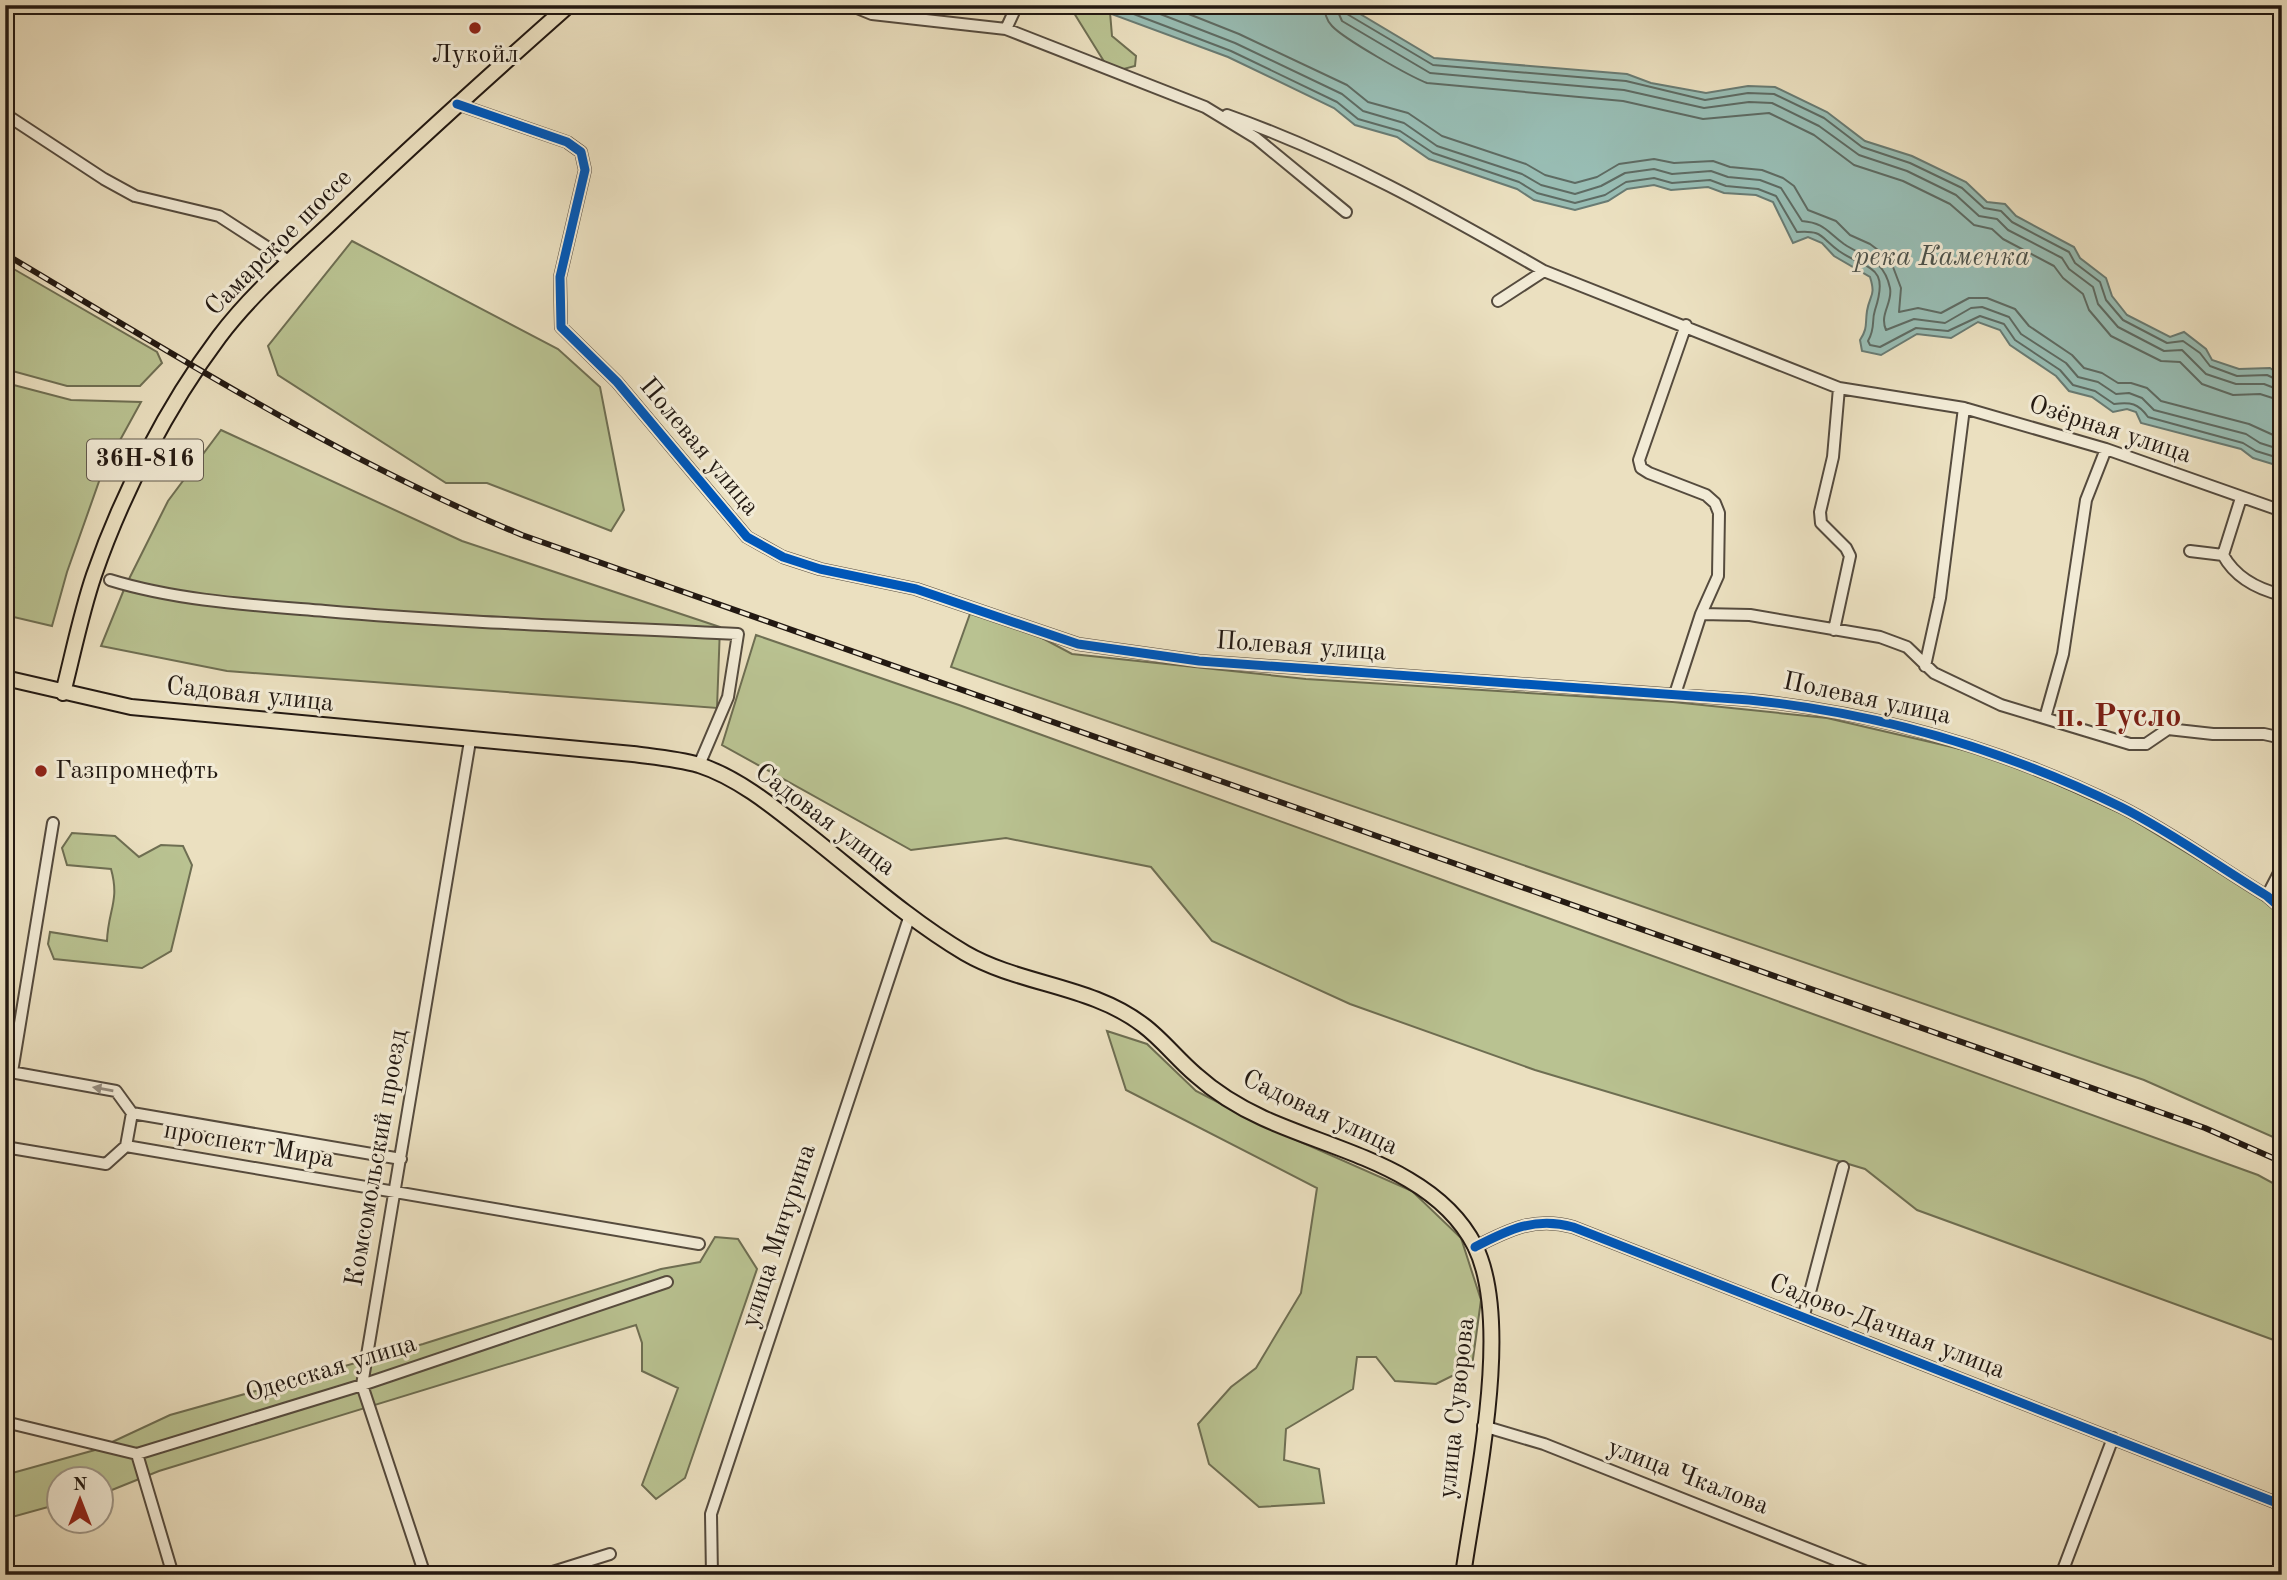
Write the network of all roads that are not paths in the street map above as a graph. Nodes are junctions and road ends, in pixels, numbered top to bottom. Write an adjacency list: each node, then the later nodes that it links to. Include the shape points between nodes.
1 (569, 5): 5 (main road, Самарское шоссе / 36Н-816)
2 (850, 5): 4 (street, via 872,14)
3 (1017, 5): 4 (street)
4 (1006, 29): 6 (street)
5 (457, 104): 9 (main road, Самарское шоссе / 36Н-816); 27 (street, Полевая улица, via 567,142 581,152 585,170 561,276 561,327 617,382 747,537 783,557 916,589 1078,644 1199,661)
6 (1205, 107): 8 (street, via 1256,138); 10 (street, Озёрная улица, via 1291,138 1411,194)
7 (5, 114): 9 (street, via 104,179 135,195 219,216)
8 (1346, 212)
9 (290, 262): 26 (main road, Самарское шоссе / 36Н-816, via 220,336 150,450 94,575)
10 (1544, 271): 11 (street); 12 (street, Озёрная улица)
11 (1498, 301)
12 (1686, 326): 13 (street, Озёрная улица); 22 (street, via 1639,460 1649,473 1698,491 1715,503 1719,513 1718,576)
13 (1839, 388): 14 (street, Озёрная улица); 23 (street, via 1833,457 1820,512 1821,523 1850,556)
14 (1964, 408): 15 (street, Озёрная улица); 24 (street, via 1940,598)
15 (2106, 449): 16 (street, Озёрная улица); 28 (street, via 2086,500 2063,654)
16 (2241, 498): 17 (street, Озёрная улица); 19 (street)
17 (2282, 511)
18 (2190, 551): 19 (street)
19 (2223, 555): 21 (street, via 2231,570 2264,591)
20 (110, 580): 31 (street, via 141,589 282,607 738,634 728,697)
21 (2282, 595)
22 (1701, 614): 23 (street, Полевая улица, via 1750,615); 27 (street)
23 (1834, 630): 24 (street, Полевая улица, via 1907,647)
24 (1925, 666): 28 (street, Полевая улица, via 2001,705)
25 (5, 678): 26 (main road, Садовая улица)
26 (63, 693): 30 (main road, Садовая улица, via 131,707)
27 (1675, 694): 34 (street, Полевая улица, via 1804,705 1888,721 1979,747 2123,808)
28 (2045, 718): 29 (street, Полевая улица, via 2130,744 2146,744 2168,729)
29 (2282, 738)
30 (470, 741): 31 (main road, Садовая улица, via 633,754); 41 (street, Комсомольский проезд)
31 (699, 765): 36 (main road, Садовая улица, via 772,806)
32 (53, 823): 37 (street)
33 (2282, 867): 34 (street)
34 (2267, 896): 35 (street, Полевая улица)
35 (2282, 909)
36 (910, 915): 45 (main road, Садовая улица, via 997,969 1119,1010 1144,1025 1196,1076 1229,1100 1433,1196 1457,1220); 58 (street, улица Мичурина, via 711,1514)
37 (9, 1071): 38 (street, проспект Мира, one-way to 37, via 116,1091)
38 (132, 1113): 39 (street); 41 (street, проспект Мира)
39 (126, 1146): 40 (street, проспект Мира, via 106,1164); 43 (street, проспект Мира)
40 (5, 1147)
41 (401, 1159): 43 (street, Комсомольский проезд)
42 (1843, 1167): 47 (street)
43 (395, 1193): 44 (street, проспект Мира); 48 (street, Комсомольский проезд)
44 (699, 1244)
45 (1475, 1248): 47 (street, Садово-Дачная улица, via 1521,1225 1561,1223); 50 (main road, улица Суворова, via 1493,1317)
46 (667, 1282): 48 (street, Одесская улица)
47 (1804, 1315): 51 (street, Садово-Дачная улица)
48 (362, 1385): 52 (street, Одесская улица); 56 (street, Комсомольский проезд)
49 (5, 1422): 52 (street)
50 (1483, 1426): 59 (main road, улица Суворова); 60 (street, улица Чкалова, via 1544,1444)
51 (2113, 1438): 53 (street, Садово-Дачная улица); 61 (street)
52 (137, 1454): 55 (street)
53 (2282, 1505)
54 (610, 1555): 57 (street)
55 (173, 1575)
56 (425, 1575)
57 (543, 1575)
58 (712, 1575)
59 (1463, 1575)
60 (1874, 1575)
61 (2061, 1575)

